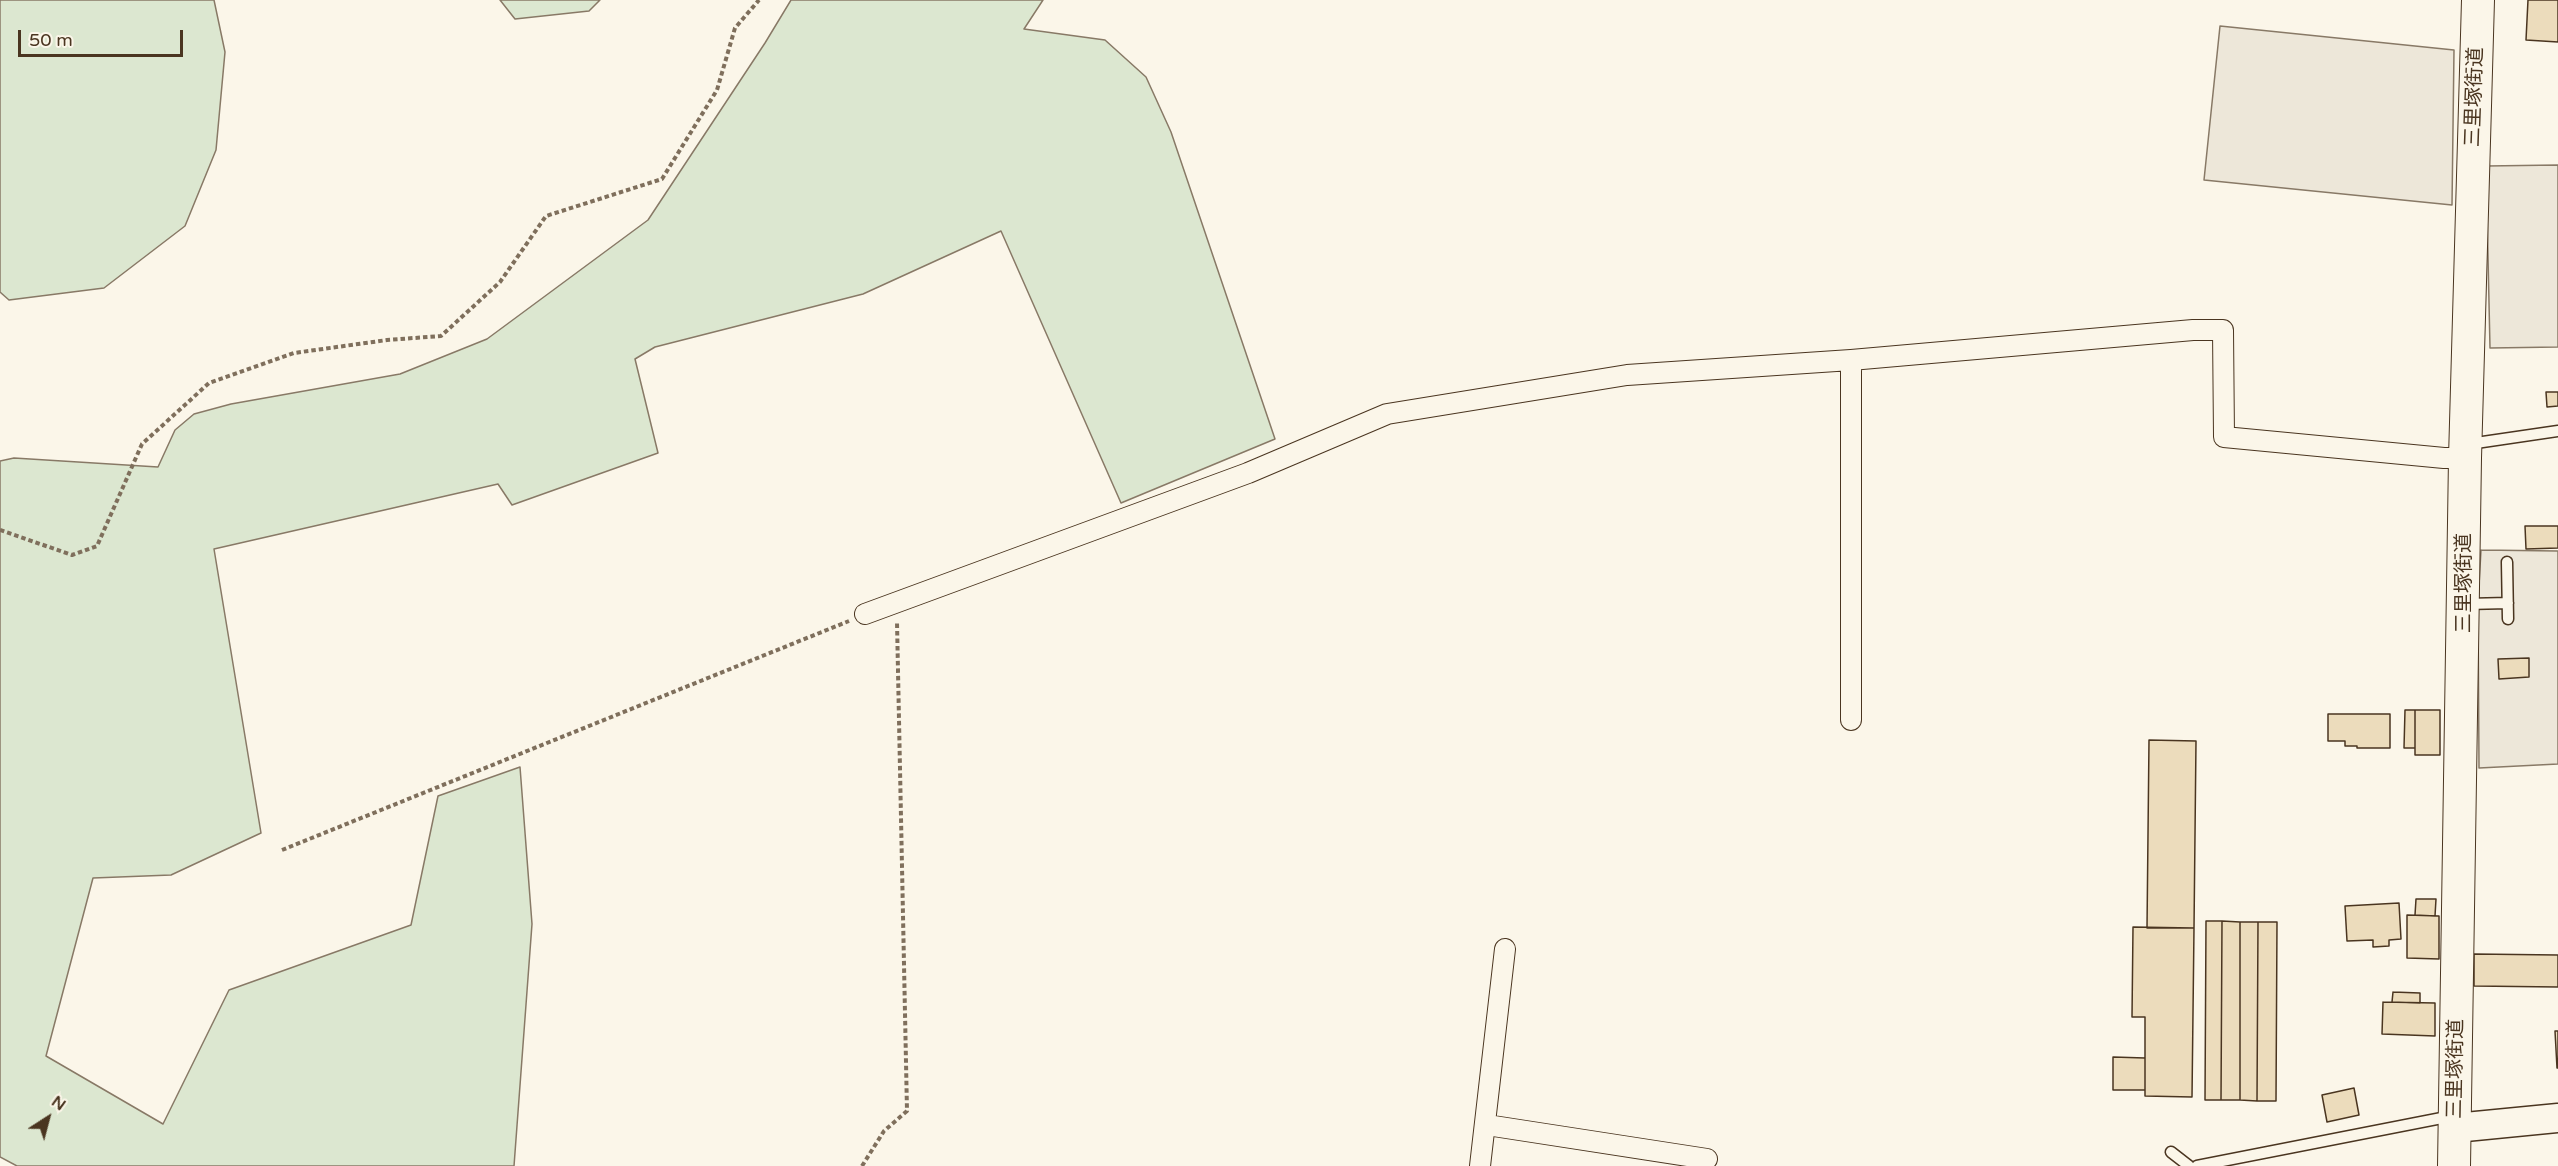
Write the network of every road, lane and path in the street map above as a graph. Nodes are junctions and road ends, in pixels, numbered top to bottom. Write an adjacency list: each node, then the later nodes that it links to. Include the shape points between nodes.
1 (759, 0): 6 (path, via 735,28 717,90 662,179 546,216 500,282 441,336 294,353 209,383 142,444 97,546 72,555)
2 (2478, 0): 5 (main road, 三里塚街道)
3 (1851, 360): 5 (street, via 2223,330 2224,437 2444,458); 8 (street, via 1627,375 1387,414 1248,473); 13 (street)
4 (2558, 431): 5 (lane)
5 (2466, 451): 10 (main road, 三里塚街道)
6 (0, 530)
7 (2507, 562): 9 (lane)
8 (897, 603): 11 (street); 21 (path, via 907,1111 885,1131)
9 (2508, 603): 10 (lane); 12 (lane)
10 (2464, 604): 17 (main road, 三里塚街道)
11 (866, 614): 14 (path)
12 (2508, 620)
13 (1851, 720)
14 (282, 850)
15 (1504, 949): 18 (street)
16 (2558, 1118): 17 (street)
17 (2455, 1122): 24 (lane); 25 (main road, 三里塚街道)
18 (1487, 1125): 20 (street); 22 (street)
19 (2171, 1152): 23 (lane)
20 (1707, 1159)
21 (862, 1166)
22 (1480, 1166)
23 (2189, 1166)
24 (2197, 1166)
25 (2454, 1166)

